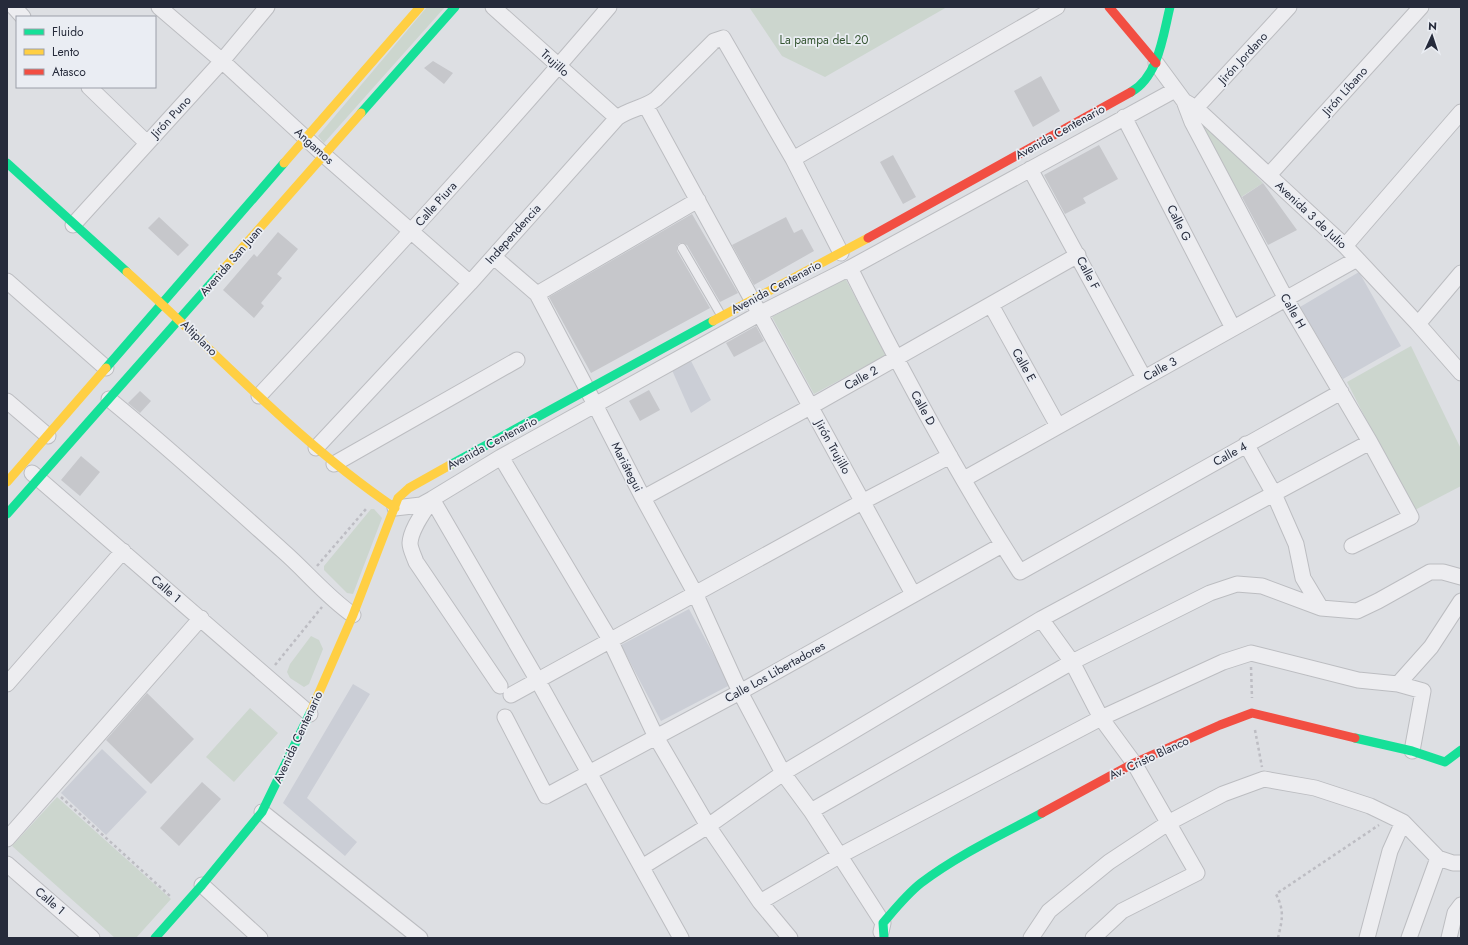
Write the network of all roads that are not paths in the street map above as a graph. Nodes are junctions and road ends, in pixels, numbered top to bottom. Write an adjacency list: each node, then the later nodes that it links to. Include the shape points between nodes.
1 (14, 7): 13 (street)
2 (159, 7): 14 (street, Angamos)
3 (268, 7): 14 (street, Jirón Puno)
4 (420, 7): 23 (street, Avenida San Juan)
5 (454, 7): 25 (street, Avenida San Juan)
6 (493, 7): 16 (street, Trujillo)
7 (609, 7): 16 (street, Calle Piura)
8 (1057, 7): 26 (street)
9 (1109, 7): 15 (street)
10 (1170, 7): 15 (street, Avenida Centenario)
11 (1289, 7): 18 (street, Jirón Jordano)
12 (1421, 7): 29 (street, Jirón Líbano)
13 (22, 16)
14 (222, 61): 23 (street, Angamos); 24 (street, Jirón Puno)
15 (1156, 63): 18 (street, Avenida 3 de Julio); 35 (street, Avenida Centenario, via 1138,88)
16 (558, 66): 22 (street, Trujillo); 32 (street, Calle Piura)
17 (90, 88): 24 (street)
18 (1185, 100): 21 (street, Avenida Centenario); 29 (street, Avenida 3 de Julio); 44 (street, Calle H, via 1192,122)
19 (646, 106): 22 (street, Independencia, via 625,112); 26 (street, Independencia, via 667,90 707,47 723,38); 30 (street, Jirón Trujillo)
20 (1461, 112): 33 (street)
21 (1124, 117): 28 (street, Avenida Centenario); 52 (street, Calle G)
22 (617, 118): 37 (street, Independencia)
23 (305, 138): 25 (street, Angamos); 46 (street, Avenida San Juan)
24 (147, 143): 31 (street, Jirón Puno)
25 (324, 155): 32 (street, Angamos); 50 (street, Avenida San Juan)
26 (793, 159): 35 (street)
27 (7, 163): 31 (street, Altiplano)
28 (1030, 169): 36 (street, Calle F); 39 (street, Avenida Centenario)
29 (1269, 175): 33 (street, Avenida 3 de Julio)
30 (698, 200): 43 (street); 45 (street, Jirón Trujillo)
31 (73, 225): 46 (street, Altiplano)
32 (411, 232): 42 (street, Angamos); 60 (street, Calle Piura)
33 (1345, 246): 38 (street, Avenida 3 de Julio)
34 (682, 248): 49 (lane)
35 (841, 253): 45 (street, Avenida Centenario)
36 (1078, 255): 47 (street, Calle 2); 57 (street, Calle F)
37 (494, 257): 42 (street, Independencia); 43 (street, Mariátegui)
38 (1357, 259): 44 (street, Calle 3); 51 (street, Avenida 3 de Julio)
39 (850, 268): 48 (street, Avenida Centenario); 53 (street, Calle D)
40 (1461, 273): 51 (street)
41 (7, 281): 55 (street)
42 (470, 283): 69 (street, Independencia)
43 (536, 294): 58 (street, Mariátegui)
44 (1286, 299): 52 (street, Calle 3); 59 (street, Calle H)
45 (752, 300): 48 (street, Jirón Trujillo); 49 (street, Avenida Centenario)
46 (162, 304): 50 (street, Altiplano); 55 (street, Avenida San Juan)
47 (991, 305): 53 (street, Calle 2); 65 (street, Calle E)
48 (759, 314): 63 (street, Avenida Centenario); 64 (street, Jirón Trujillo)
49 (721, 316): 58 (street, Avenida Centenario)
50 (179, 319): 60 (street, Altiplano); 61 (street, Avenida San Juan)
51 (1418, 324): 56 (street, Avenida 3 de Julio)
52 (1234, 328): 57 (street, Calle 3)
53 (896, 358): 64 (street, Calle 2); 70 (street, Calle D)
54 (517, 360): 72 (street)
55 (106, 368): 66 (street, Avenida San Juan)
56 (1461, 370)
57 (1144, 378): 65 (street, Calle 3)
58 (588, 390): 63 (street, Mariátegui); 81 (street, Avenida Centenario, via 409,488 398,498)
59 (1341, 392): 67 (street, Calle H); 68 (street, Calle 4)
60 (259, 396): 69 (street, Altiplano)
61 (109, 399): 74 (street, Avenida San Juan); 91 (street, via 194,470 310,575 330,597)
62 (7, 401): 66 (street)
63 (595, 405): 71 (street, Avenida Centenario); 78 (street, Mariátegui)
64 (810, 407): 78 (street, Calle 2); 80 (street, Jirón Trujillo)
65 (1058, 426): 75 (street, Calle 3)
66 (48, 436): 73 (street, Avenida San Juan)
67 (1370, 442): 77 (street); 84 (street, Calle H, via 1411,517)
68 (1246, 444): 77 (street); 83 (street, Calle 4, via 1020,572)
69 (316, 448): 72 (street, Altiplano)
70 (950, 456): 75 (street, Calle D); 80 (street)
71 (501, 457): 79 (street, Avenida Centenario); 94 (street)
72 (334, 464): 81 (street, Altiplano, via 376,497)
73 (22, 465): 74 (street, Calle 1); 76 (street, Avenida San Juan)
74 (38, 479): 82 (street, Avenida San Juan); 85 (street, Calle 1)
75 (964, 479): 83 (street, Calle D)
76 (7, 482)
77 (1274, 494): 90 (street, via 1296,544 1303,578); 93 (street)
78 (643, 498): 87 (street, Mariátegui)
79 (432, 499): 81 (street, Avenida Centenario, via 421,505); 96 (street); 96 (street, via 412,534 410,544 416,562 506,691)
80 (862, 502): 87 (street); 88 (street, Jirón Trujillo)
81 (395, 508): 91 (street, Avenida Centenario)
82 (7, 514)
83 (1002, 544): 88 (street, Calle Los Libertadores)
84 (1352, 546)
85 (123, 551): 92 (street, Calle 1); 97 (street)
86 (1461, 576): 90 (street, via 1430,572 1378,602 1356,611)
87 (695, 594): 94 (street); 99 (street, Mariátegui)
88 (913, 594): 99 (street, Calle Los Libertadores)
89 (1461, 601): 98 (street, via 1431,647)
90 (1321, 608): 95 (street, via 1262,586 1237,584 1210,593)
91 (353, 615): 100 (street, Avenida Centenario)
92 (201, 618): 100 (street, Calle 1); 114 (street)
93 (1041, 619): 95 (street); 108 (street)
94 (611, 641): 96 (street); 103 (street)
95 (1072, 662): 102 (street); 109 (street)
96 (538, 681): 107 (street)
97 (7, 684)
98 (1398, 684): 102 (street, via 1358,680 1251,653 1223,662); 105 (street, via 1424,691)
99 (740, 692): 103 (street, Calle Los Libertadores); 108 (street, Mariátegui)
100 (310, 714): 110 (street, Avenida Centenario)
101 (505, 717): 107 (street, Calle Los Libertadores, via 546,796)
102 (1101, 718): 106 (street); 115 (street)
103 (656, 737): 107 (street, Calle Los Libertadores); 113 (street)
104 (1461, 750): 105 (street, Av. Cristo Blanco, via 1445,762)
105 (1412, 751): 106 (street, Av. Cristo Blanco, via 1252,713)
106 (1134, 763): 112 (street); 123 (street, Av. Cristo Blanco, via 980,846 921,883)
107 (589, 773): 119 (street)
108 (783, 773): 109 (street, Mariátegui); 113 (street)
109 (811, 811): 115 (street, Mariátegui)
110 (262, 812): 120 (street, Avenida Centenario); 127 (street)
111 (1397, 819): 112 (street, via 1370,806 1315,788 1264,779 1223,794); 116 (street); 132 (street)
112 (1168, 823): 130 (street, via 1109,862 1049,910); 131 (street, via 1198,873 1122,911)
113 (708, 826): 119 (street); 121 (street)
114 (7, 839)
115 (839, 856): 121 (street); 123 (street, Mariátegui)
116 (1438, 858): 117 (street); 133 (street)
117 (1461, 863)
118 (7, 864): 124 (street, Calle 1)
119 (642, 867): 128 (street)
120 (202, 885): 125 (street, Avenida Centenario); 126 (street)
121 (760, 902): 129 (street)
122 (1461, 905): 134 (street, via 1455,913)
123 (883, 933)
124 (92, 938)
125 (155, 938)
126 (260, 938)
127 (420, 938)
128 (682, 938)
129 (790, 938)
130 (1030, 938)
131 (1092, 938)
132 (1367, 938)
133 (1409, 938)
134 (1449, 938)

